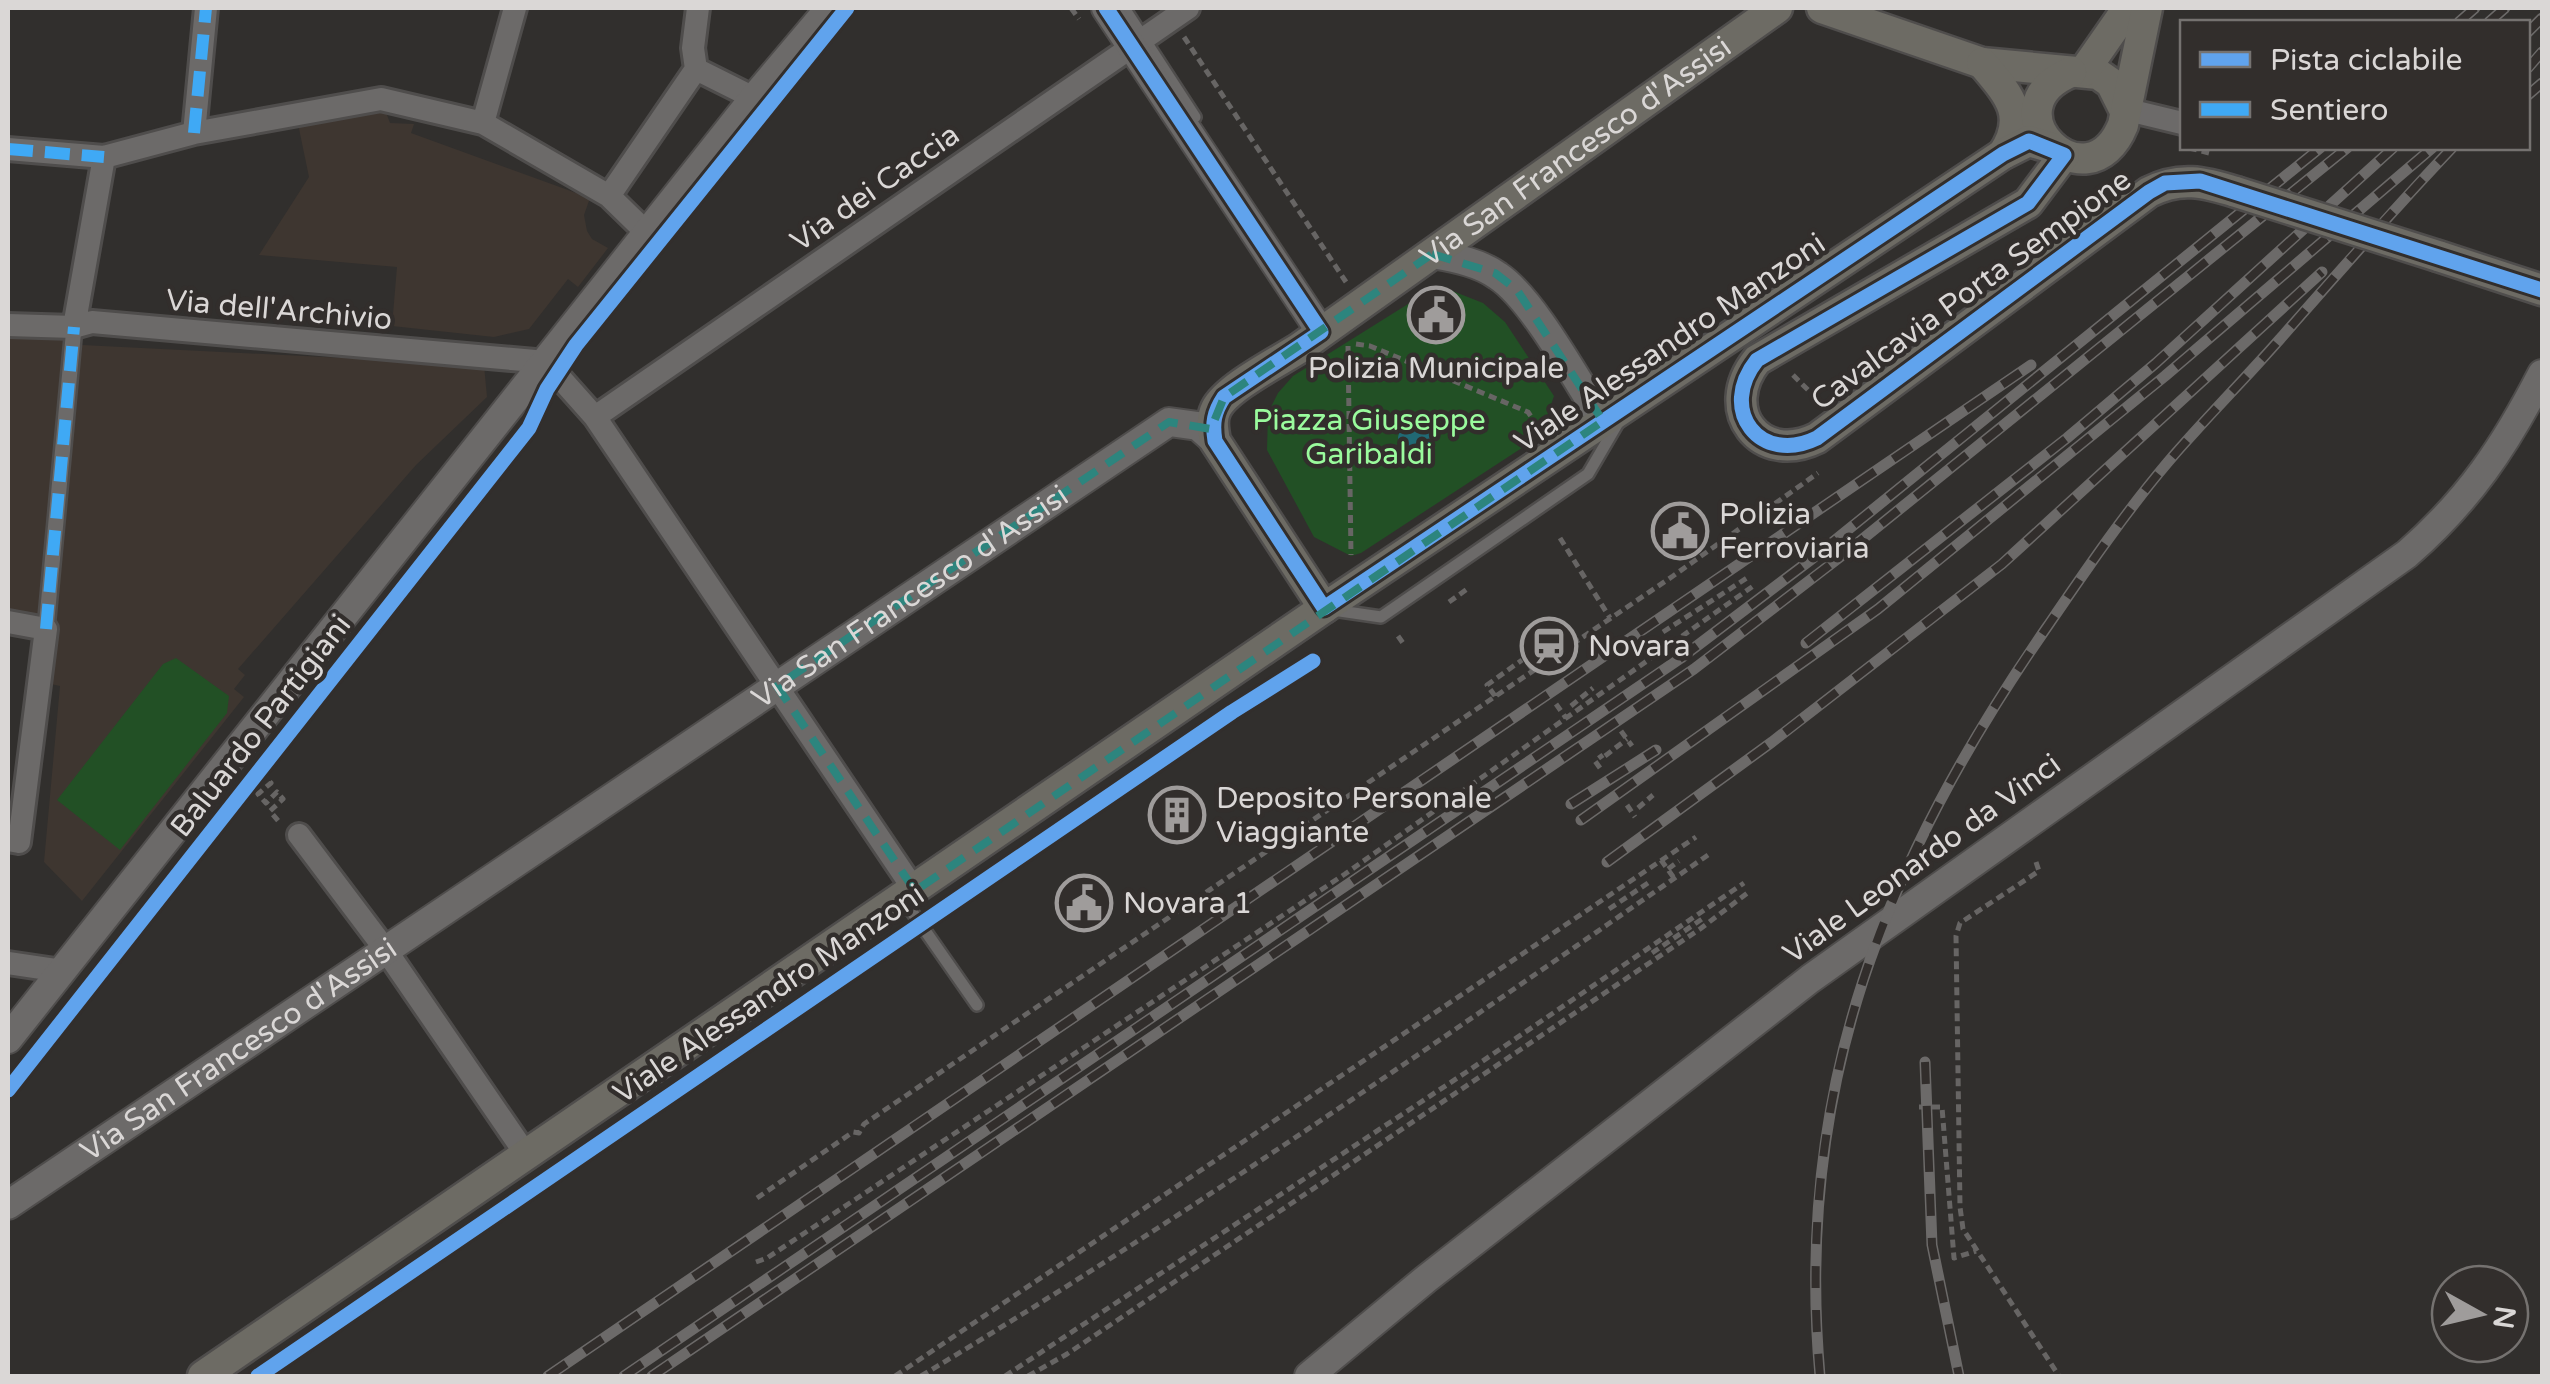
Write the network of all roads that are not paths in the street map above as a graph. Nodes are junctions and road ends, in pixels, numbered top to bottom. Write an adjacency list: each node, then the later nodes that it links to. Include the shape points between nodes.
1 (206, 8): 20 (street)
2 (515, 8): 18 (street)
3 (698, 8): 14 (street)
4 (830, 8): 16 (street, Baluardo Partigiani)
5 (1106, 8): 12 (street)
6 (1124, 8): 12 (lane)
7 (1778, 8): 27 (main road, Via San Francesco d'Assisi)
8 (1822, 8): 13 (main road)
9 (2128, 8): 15 (main road)
10 (2148, 8): 17 (main road)
11 (1183, 17): 12 (street, Via dei Caccia)
12 (1137, 43): 31 (street); 35 (street, Via dei Caccia)
13 (1982, 63): 15 (main road); 23 (main road, via 2014,108 2012,140)
14 (696, 69): 16 (street); 25 (street)
15 (2078, 71): 17 (main road, via 2111,83); 22 (main road, via 2047,86 2040,98 2038,125)
16 (754, 98): 26 (street, Baluardo Partigiani)
17 (2124, 109): 19 (street); 22 (main road, via 2118,138 2107,150 2078,159)
18 (484, 123): 20 (street, via 382,99); 25 (street)
19 (2180, 123)
20 (194, 133): 24 (street)
21 (8, 149): 24 (street)
22 (2058, 152): 23 (main road, Viale Alessandro Manzoni, via 2029,141); 28 (main road, Cavalcavia Porta Sempione, bridge, via 2028,203 1757,360 1746,373 1740,405 1756,434 1786,447 1818,438 2165,184 2200,181)
23 (2002, 154): 34 (main road, Viale Alessandro Manzoni)
24 (104, 157): 30 (street)
25 (609, 196): 26 (street)
26 (647, 233): 32 (street, Baluardo Partigiani)
27 (1432, 254): 31 (main road, Via San Francesco d'Assisi); 34 (street, via 1495,273 1517,290)
28 (2542, 290)
29 (8, 325): 30 (street, Via dell'Archivio)
30 (74, 327): 32 (street, Via dell'Archivio, via 92,322); 39 (street)
31 (1327, 328): 36 (main road, Via San Francesco d'Assisi, via 1224,397 1212,424)
32 (546, 362): 35 (street); 46 (street, Baluardo Partigiani)
33 (2542, 374): 52 (street, Viale Leonardo da Vinci, via 2486,470 2446,520 2406,554 1810,979)
34 (1616, 413): 37 (main road, Viale Alessandro Manzoni)
35 (595, 417): 40 (street)
36 (1215, 441): 37 (main road); 40 (street, Via San Francesco d'Assisi, via 1198,426 1169,422)
37 (1324, 608): 43 (main road, Viale Alessandro Manzoni)
38 (8, 622): 39 (street)
39 (46, 629): 42 (street, via 19,842)
40 (776, 686): 43 (street); 44 (street, Via San Francesco d'Assisi)
41 (300, 835): 44 (street)
42 (8, 840)
43 (909, 895): 47 (lane); 49 (main road, Viale Alessandro Manzoni)
44 (385, 949): 49 (street); 50 (street, Via San Francesco d'Assisi)
45 (8, 963): 46 (street)
46 (62, 971): 48 (street, Baluardo Partigiani)
47 (977, 1005)
48 (8, 1039)
49 (524, 1153): 51 (main road, Viale Alessandro Manzoni)
50 (8, 1205)
51 (203, 1376)
52 (1309, 1376)

